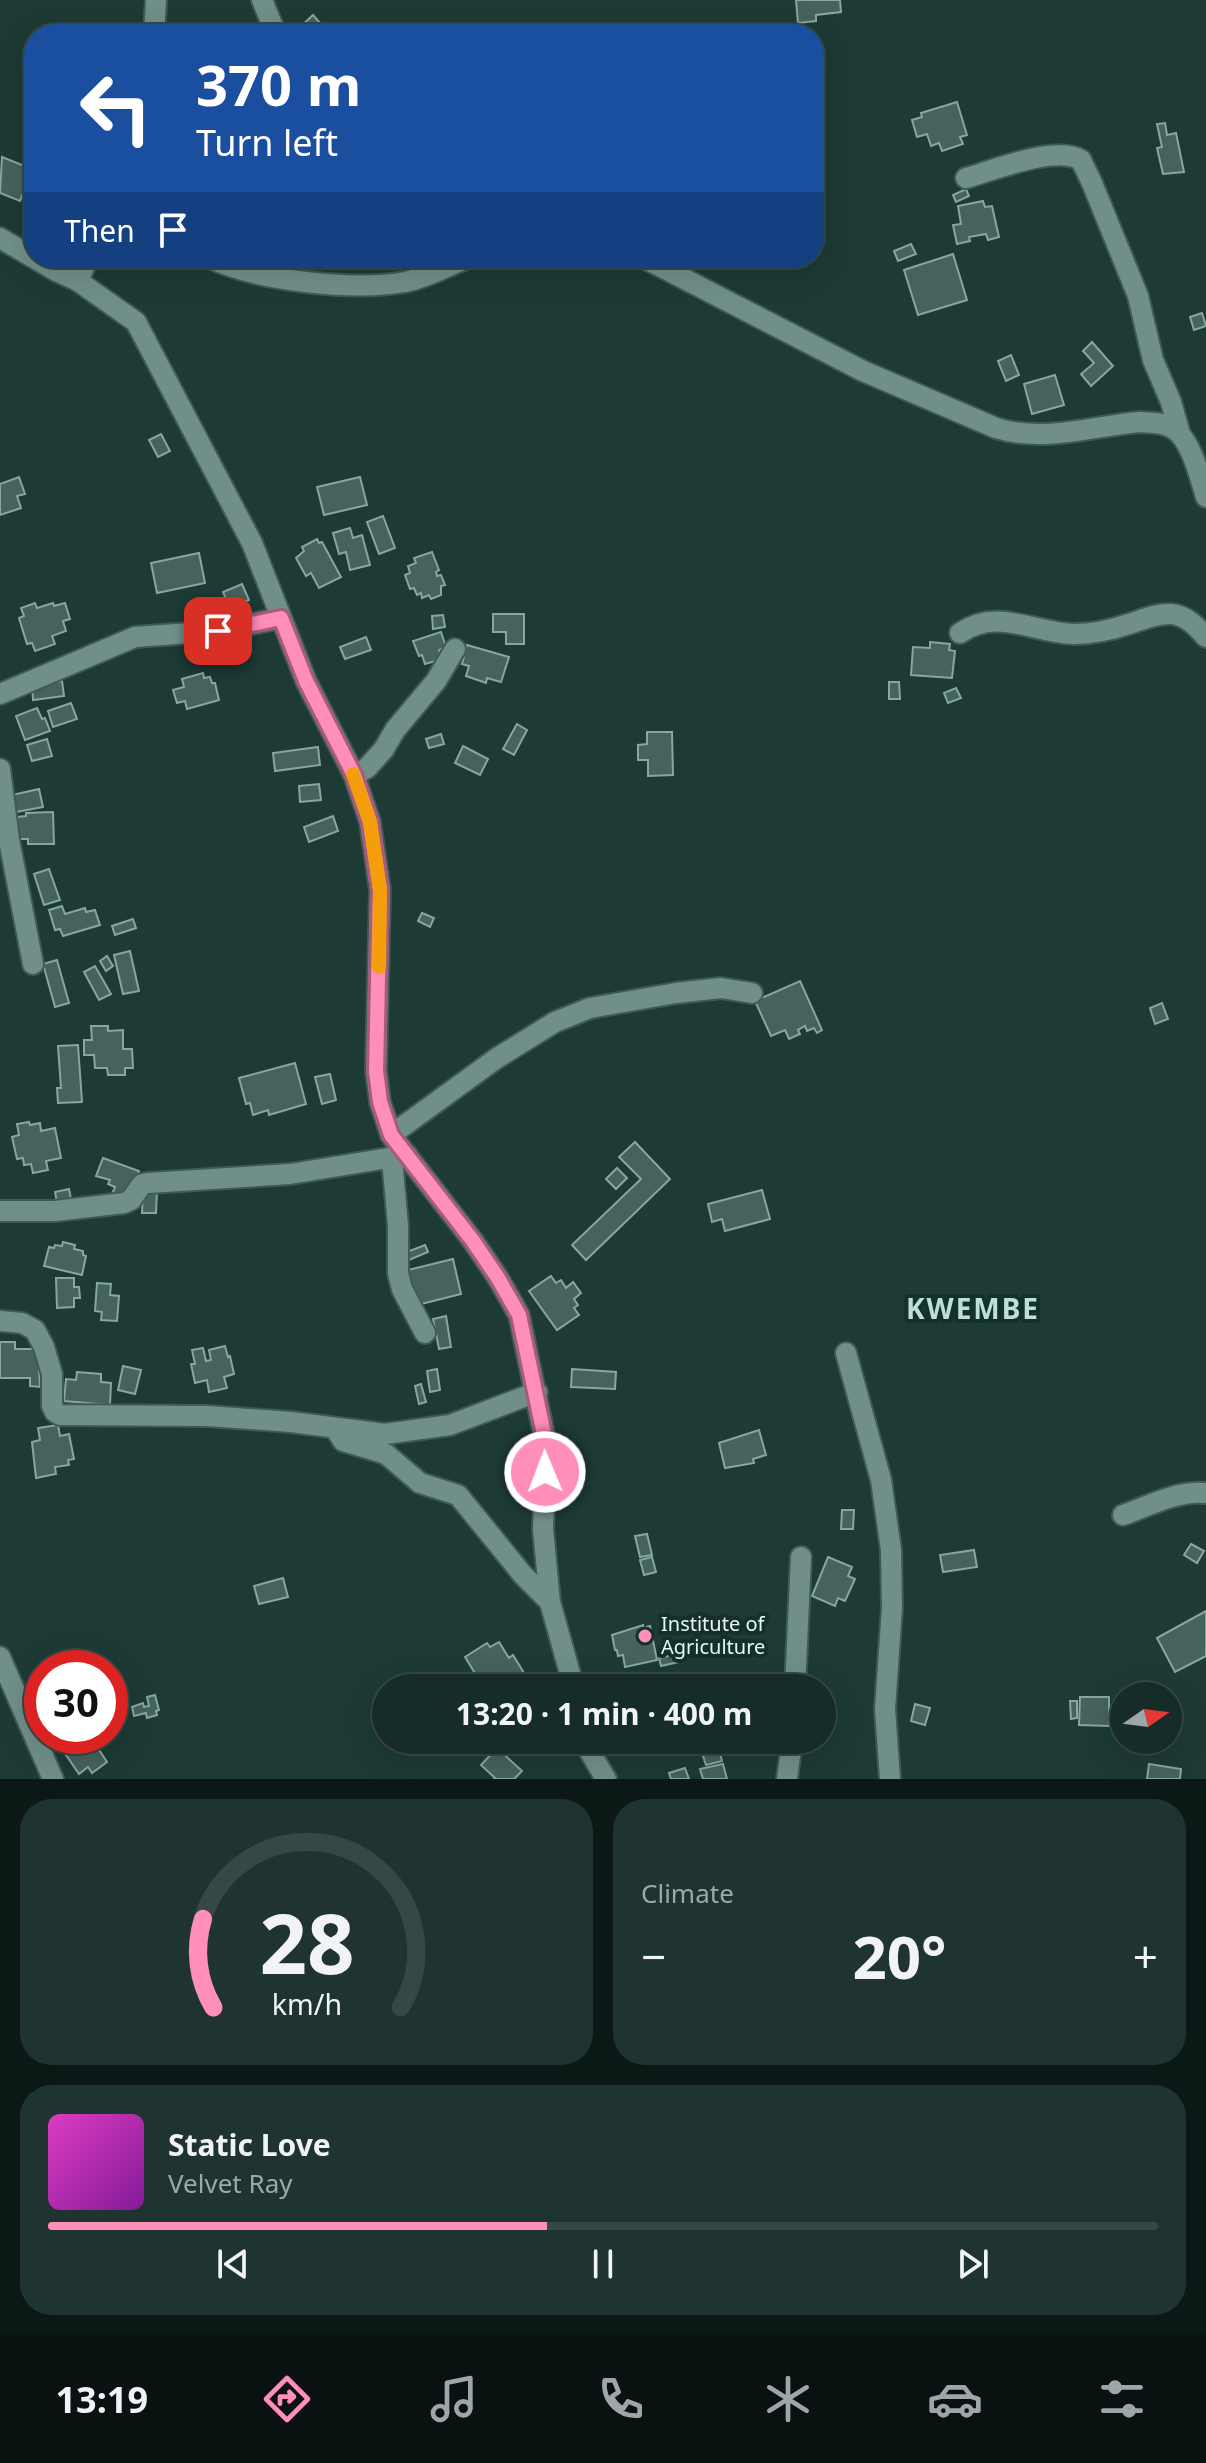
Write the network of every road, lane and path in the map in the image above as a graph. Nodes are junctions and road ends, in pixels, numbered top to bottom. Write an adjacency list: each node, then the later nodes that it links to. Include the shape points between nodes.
1 (156, 0): 3 (street)
2 (262, 0): 4 (street)
3 (155, 24)
4 (272, 24)
5 (966, 178): 14 (street, via 1048,156 1081,160 1138,296 1153,360)
6 (0, 238): 7 (street)
7 (24, 252)
8 (51, 268): 13 (street)
9 (84, 268): 13 (street)
10 (239, 268): 11 (street, via 286,280 379,285 408,282)
11 (443, 268)
12 (663, 268): 14 (street, via 863,371 996,428 1047,435 1140,422 1166,425)
13 (78, 281): 16 (street, via 136,322 252,543)
14 (1180, 434): 15 (street)
15 (1206, 497)
16 (281, 618): 20 (street, via 218,631 135,637); 22 (street)
17 (960, 633): 18 (street, via 994,620 1062,633 1101,632 1174,614)
18 (1206, 637)
19 (455, 649): 22 (street, via 384,749)
20 (0, 694)
21 (0, 769): 23 (street)
22 (354, 775): 25 (street, via 370,822 380,890 376,1071)
23 (33, 964)
24 (752, 993): 25 (street, via 721,988 676,993 566,1017 497,1058)
25 (391, 1135): 26 (street)
26 (399, 1157): 27 (street, via 290,1174 142,1184 124,1203); 29 (street, via 398,1273); 31 (street, via 473,1241 498,1278 519,1315)
27 (0, 1211)
28 (0, 1321): 32 (street, via 35,1330 52,1374 52,1406 60,1415 208,1416)
29 (425, 1333)
30 (846, 1353): 45 (street, via 881,1480 891,1550 885,1709)
31 (537, 1392): 32 (street, via 450,1425 385,1434); 36 (street, via 546,1444 543,1529)
32 (335, 1428): 36 (street, via 343,1441 386,1454 420,1483 458,1495)
33 (1206, 1493): 34 (street, via 1169,1498)
34 (1123, 1515)
35 (801, 1557): 39 (street)
36 (550, 1602): 38 (street)
37 (0, 1657): 42 (street)
38 (570, 1674)
39 (796, 1674)
40 (591, 1754): 43 (street)
41 (790, 1754): 44 (street)
42 (53, 1779)
43 (606, 1779)
44 (787, 1779)
45 (890, 1779)

